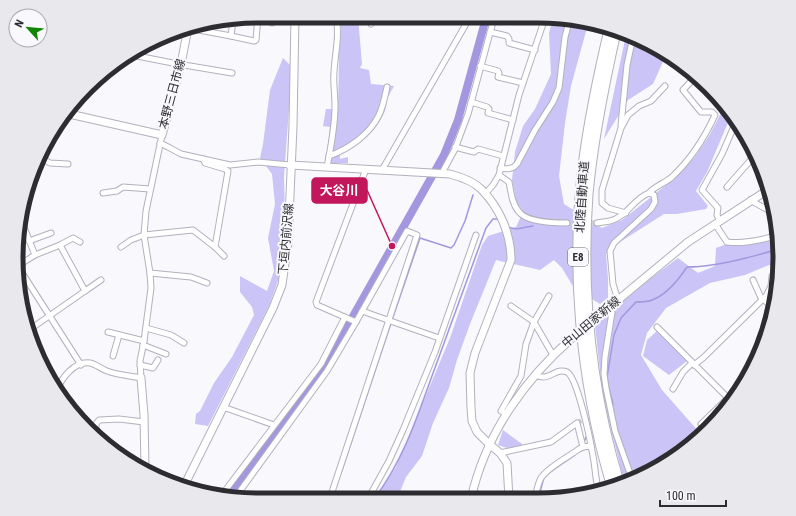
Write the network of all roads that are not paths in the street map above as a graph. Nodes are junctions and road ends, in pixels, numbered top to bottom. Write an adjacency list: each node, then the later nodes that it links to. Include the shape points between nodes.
1 (257, 23): 13 (street, via 254,41)
2 (297, 23): 39 (main road, 下垣内前沢線)
3 (337, 23): 33 (street, via 333,85 335,107)
4 (467, 23): 43 (street)
5 (493, 23): 10 (street)
6 (543, 23): 16 (street)
7 (232, 25): 13 (street)
8 (568, 25): 41 (street, via 559,88 553,102 514,168)
9 (200, 30): 13 (street)
10 (490, 32): 16 (street, via 507,36 509,43); 19 (street)
11 (608, 33): 125 (highway, 北陸自動車道 / E8, via 584,158 578,257 581,322 588,384)
12 (187, 34): 18 (main road, 本野三日市線)
13 (231, 36)
14 (615, 36): 123 (highway, 北陸自動車道 / E8, via 592,160 586,265 588,318 596,383 601,414)
15 (632, 43): 28 (street)
16 (535, 50): 22 (street)
17 (137, 56): 18 (street)
18 (181, 64): 20 (street); 30 (main road, 本野三日市線)
19 (480, 66): 22 (street, via 498,71 498,77); 25 (street)
20 (232, 73)
21 (692, 80): 50 (street, via 683,90 700,112 712,112 715,115 693,153 673,176)
22 (523, 83): 27 (street)
23 (665, 86): 28 (street, via 651,101 628,115)
24 (387, 87): 33 (street, via 380,114 375,122 356,142)
25 (471, 102): 27 (street, via 487,107 488,113); 32 (street)
26 (72, 115): 30 (main road, 本野三日市線)
27 (513, 120): 34 (street)
28 (620, 128): 54 (street, via 602,190 602,203 608,208)
29 (733, 128): 57 (street, via 702,190 718,208)
30 (162, 135): 31 (street)
31 (160, 143): 35 (street, via 181,154); 46 (street)
32 (456, 147): 34 (street, via 474,152 478,149); 44 (street)
33 (329, 156): 40 (street)
34 (503, 156): 41 (street)
35 (203, 159): 39 (street, via 230,165 258,162); 67 (street, via 205,163 228,171)
36 (751, 159): 47 (street)
37 (44, 160): 38 (street, via 50,163)
38 (68, 164)
39 (290, 166): 40 (main road); 111 (main road, 下垣内前沢線, via 288,242 282,285)
40 (327, 168): 42 (main road)
41 (500, 168): 45 (street)
42 (366, 170): 43 (main road); 86 (street, via 316,302 317,305)
43 (382, 170): 44 (main road)
44 (442, 173): 51 (main road, via 464,178)
45 (498, 175): 51 (street); 55 (street, via 509,182 513,202 519,213 548,223)
46 (150, 188): 49 (street, via 123,187 117,191); 60 (street)
47 (727, 188)
48 (764, 192): 52 (main road, 中山田家新線)
49 (103, 193)
50 (649, 193): 54 (street, via 641,196); 80 (street, via 654,195 655,202 651,209 614,243 610,251 613,284)
51 (485, 194): 117 (main road, via 504,221 511,248 511,260 475,352 470,373 472,421 477,432)
52 (750, 200): 53 (street); 57 (main road, 中山田家新線)
53 (768, 210)
54 (626, 213): 56 (street, via 611,221)
55 (567, 223)
56 (597, 223)
57 (717, 223): 62 (street, via 725,240 732,242); 80 (main road, 中山田家新線, via 688,242)
58 (25, 231): 63 (street)
59 (51, 233): 63 (street)
60 (144, 235): 66 (street); 67 (street, via 194,230); 71 (street)
61 (476, 235): 95 (street)
62 (772, 237)
63 (29, 241): 68 (street)
64 (80, 242): 65 (street, via 73,238)
65 (60, 245): 68 (street); 77 (street)
66 (121, 247)
67 (215, 248): 69 (street)
68 (35, 255): 70 (street)
69 (224, 256)
70 (23, 262)
71 (150, 273): 76 (street, via 191,276); 92 (street, via 151,288)
72 (24, 276): 85 (street)
73 (101, 280): 77 (street)
74 (753, 280): 79 (street)
75 (772, 281): 79 (street)
76 (207, 283)
77 (85, 291): 85 (street)
78 (549, 296): 89 (street)
79 (763, 299): 81 (street); 102 (street, via 703,358)
80 (618, 300): 82 (main road, 中山田家新線, bridge)
81 (768, 303)
82 (611, 305): 99 (main road, 中山田家新線, bridge); 122 (street, via 604,374 615,431)
83 (511, 306): 89 (street)
84 (362, 310): 87 (street); 87 (street, via 407,231 417,235); 88 (street)
85 (50, 317): 90 (street); 103 (street)
86 (345, 317): 88 (street); 115 (street, via 321,364)
87 (389, 319): 95 (street); 129 (street)
88 (356, 322): 128 (street, via 328,371)
89 (534, 322): 99 (street); 112 (street, via 526,344 521,376 501,411)
90 (33, 327)
91 (657, 327): 102 (street)
92 (146, 328): 96 (street); 97 (street, via 171,335)
93 (108, 332): 94 (street)
94 (119, 335): 96 (street); 100 (street)
95 (439, 338): 130 (street, via 390,461)
96 (144, 343): 98 (street); 104 (street)
97 (184, 343)
98 (166, 354)
99 (553, 355): 105 (main road, 中山田家新線)
100 (113, 356)
101 (158, 360): 104 (street, via 153,368)
102 (693, 364): 108 (street, via 684,372); 109 (street)
103 (81, 365): 106 (street, via 92,363 106,371); 107 (street, via 68,372)
104 (140, 365): 106 (street)
105 (534, 375): 112 (main road, 中山田家新線); 118 (street, via 544,377 560,370 571,375)
106 (141, 378): 113 (main road)
107 (59, 384)
108 (673, 389)
109 (727, 397)
110 (722, 404): 114 (street)
111 (222, 407): 115 (street); 124 (main road, 下垣内前沢線)
112 (506, 414): 117 (main road, 中山田家新線)
113 (144, 422): 116 (street, via 99,420); 121 (main road)
114 (701, 424)
115 (274, 425): 127 (street)
116 (96, 428)
117 (489, 444): 120 (main road); 131 (main road, 中山田家新線)
118 (591, 446): 119 (street); 126 (street)
119 (583, 448): 120 (street, via 578,423 551,442); 133 (street, via 550,468 540,479)
120 (500, 452): 132 (main road, via 507,463)
121 (145, 464)
122 (630, 474)
123 (618, 479)
124 (186, 482)
125 (610, 482)
126 (598, 485)
127 (225, 491)
128 (240, 492)
129 (332, 493)
130 (371, 493)
131 (473, 493)
132 (509, 493)
133 (536, 493)

